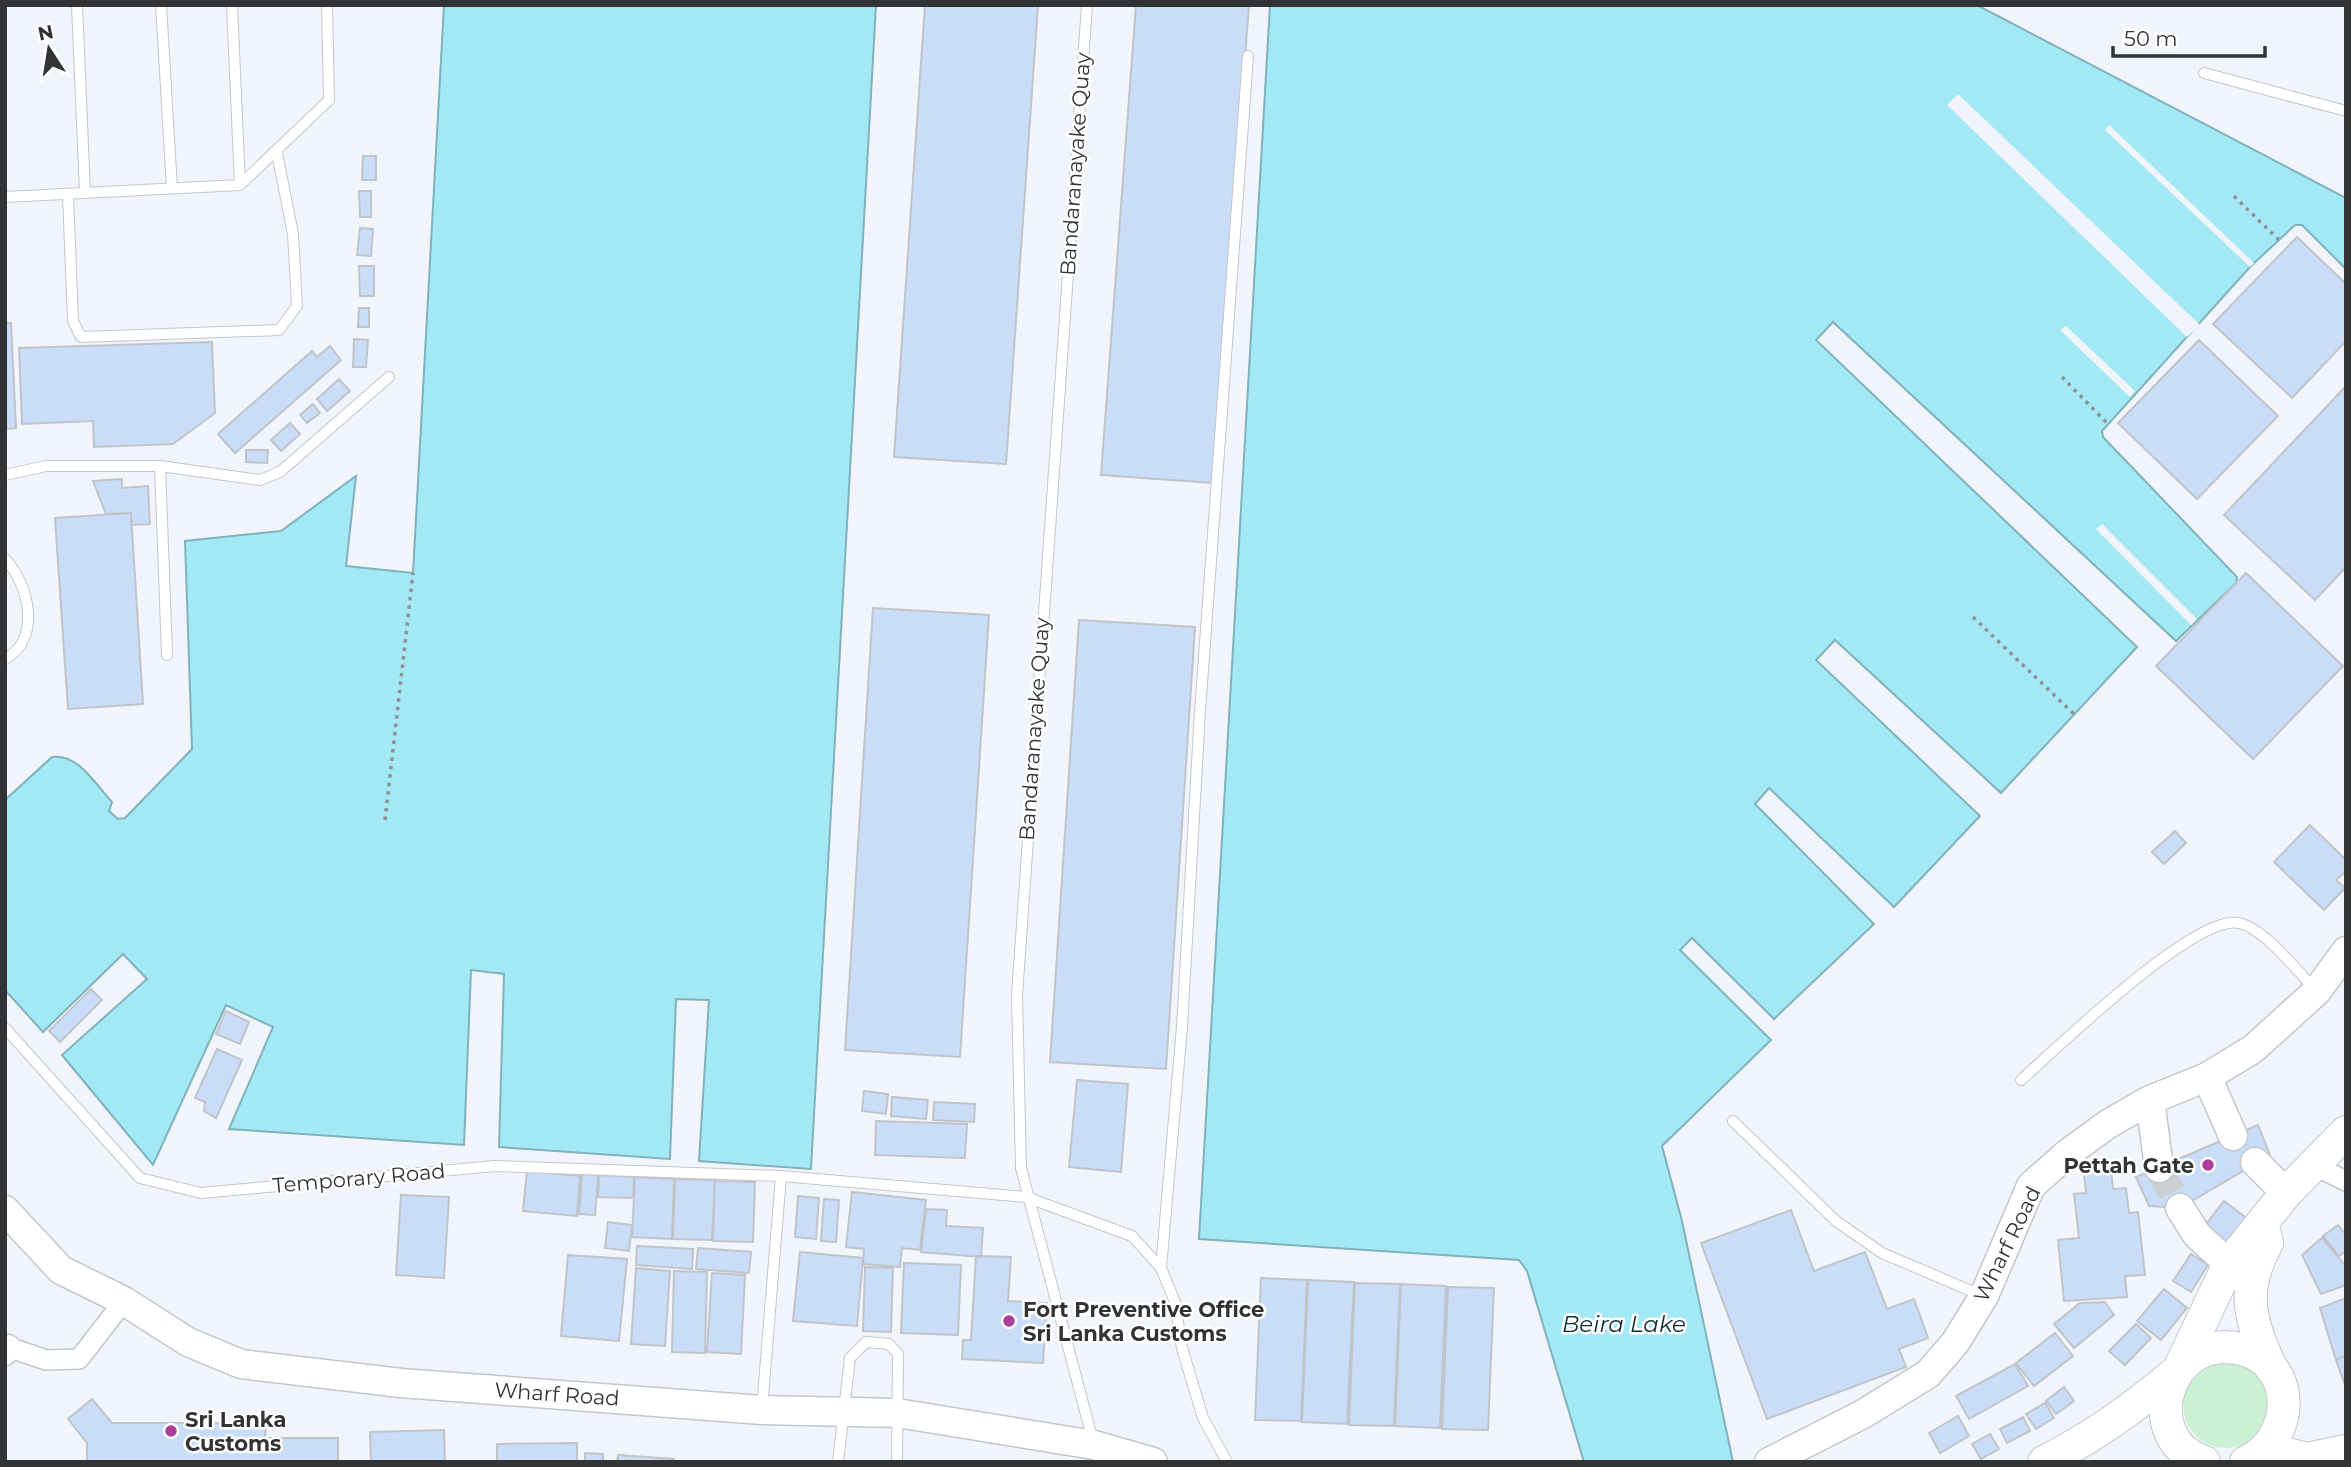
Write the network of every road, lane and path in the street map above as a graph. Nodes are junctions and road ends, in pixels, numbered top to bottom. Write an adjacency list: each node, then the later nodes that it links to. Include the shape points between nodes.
1 (77, 5): 12 (lane)
2 (161, 5): 11 (lane)
3 (232, 5): 10 (lane)
4 (327, 5): 9 (lane, via 329,100)
5 (1087, 5): 44 (lane, Bandaranayake Quay, via 1017,995 1021,1168)
6 (1248, 56): 49 (lane, via 1182,1027)
7 (2204, 73): 8 (lane)
8 (2346, 111)
9 (277, 153): 10 (lane); 13 (lane, via 293,234 297,306 279,330 82,337 73,321)
10 (240, 185): 11 (lane)
11 (172, 188): 12 (lane)
12 (85, 193): 13 (lane)
13 (68, 194): 15 (lane)
14 (2234, 196): 16 (path)
15 (5, 197)
16 (2278, 240)
17 (389, 377): 20 (lane, via 280,472 260,480)
18 (2062, 377): 19 (path)
19 (2107, 423)
20 (160, 466): 21 (lane, via 46,466); 25 (lane)
21 (5, 475)
22 (5, 559): 26 (lane, via 28,593 27,629 15,654)
23 (413, 573): 28 (path)
24 (1973, 617): 27 (path)
25 (167, 655)
26 (5, 659)
27 (2077, 717)
28 (385, 820)
29 (2346, 951): 30 (main road, Wharf Road)
30 (2317, 991): 32 (main road, Wharf Road, via 2269,1037); 33 (lane, via 2258,931 2238,923 2223,924 2129,983)
31 (5, 1028): 41 (lane, Temporary Road, via 140,1178 201,1193 495,1166)
32 (2207, 1077): 34 (main road, Wharf Road); 37 (main road)
33 (2021, 1080)
34 (2150, 1100): 40 (main road); 50 (main road, Wharf Road, via 2088,1138 2031,1186)
35 (1733, 1121): 50 (lane, via 1836,1221 1882,1253)
36 (2346, 1132): 39 (main road)
37 (2233, 1136)
38 (2255, 1162): 43 (main road)
39 (2314, 1165): 42 (street); 43 (main road)
40 (2159, 1168)
41 (781, 1177): 44 (lane, Temporary Road); 55 (lane)
42 (2346, 1181)
43 (2286, 1193): 47 (main road)
44 (1026, 1197): 49 (lane, Temporary Road, via 1132,1236); 59 (lane, Bandaranayake Quay)
45 (2180, 1208): 48 (main road, via 2197,1235)
46 (5, 1210): 51 (main road, Wharf Road, via 61,1270)
47 (2262, 1223): 48 (main road); 53 (main road, via 2267,1243 2252,1270 2249,1287 2258,1338)
48 (2229, 1264): 54 (main road)
49 (1161, 1268): 65 (lane, via 1175,1303 1182,1348 1203,1418)
50 (1984, 1296): 66 (main road, Wharf Road, via 1955,1343 1928,1374 1863,1414)
51 (124, 1301): 52 (street, via 79,1359 46,1360); 55 (main road, Wharf Road, via 188,1342 240,1364 401,1383)
52 (6, 1349)
53 (2271, 1368): 54 (main road, via 2242,1349 2225,1347 2192,1357); 60 (main road, via 2282,1388 2285,1409 2280,1430)
54 (2177, 1371): 61 (main road, via 2167,1391 2168,1421 2182,1448); 67 (main road, via 2113,1424)
55 (762, 1409): 56 (main road, Wharf Road)
56 (843, 1412): 57 (main road, Wharf Road); 57 (lane, via 850,1358 866,1342 889,1344 898,1354); 62 (lane)
57 (897, 1413): 59 (main road, Wharf Road); 63 (lane)
58 (2346, 1451): 60 (main road, via 2307,1459)
59 (1110, 1453): 64 (main road, Wharf Road)
60 (2257, 1455)
61 (2195, 1461)
62 (838, 1462)
63 (897, 1462)
64 (1153, 1462)
65 (1227, 1462)
66 (1769, 1462)
67 (2044, 1462)

